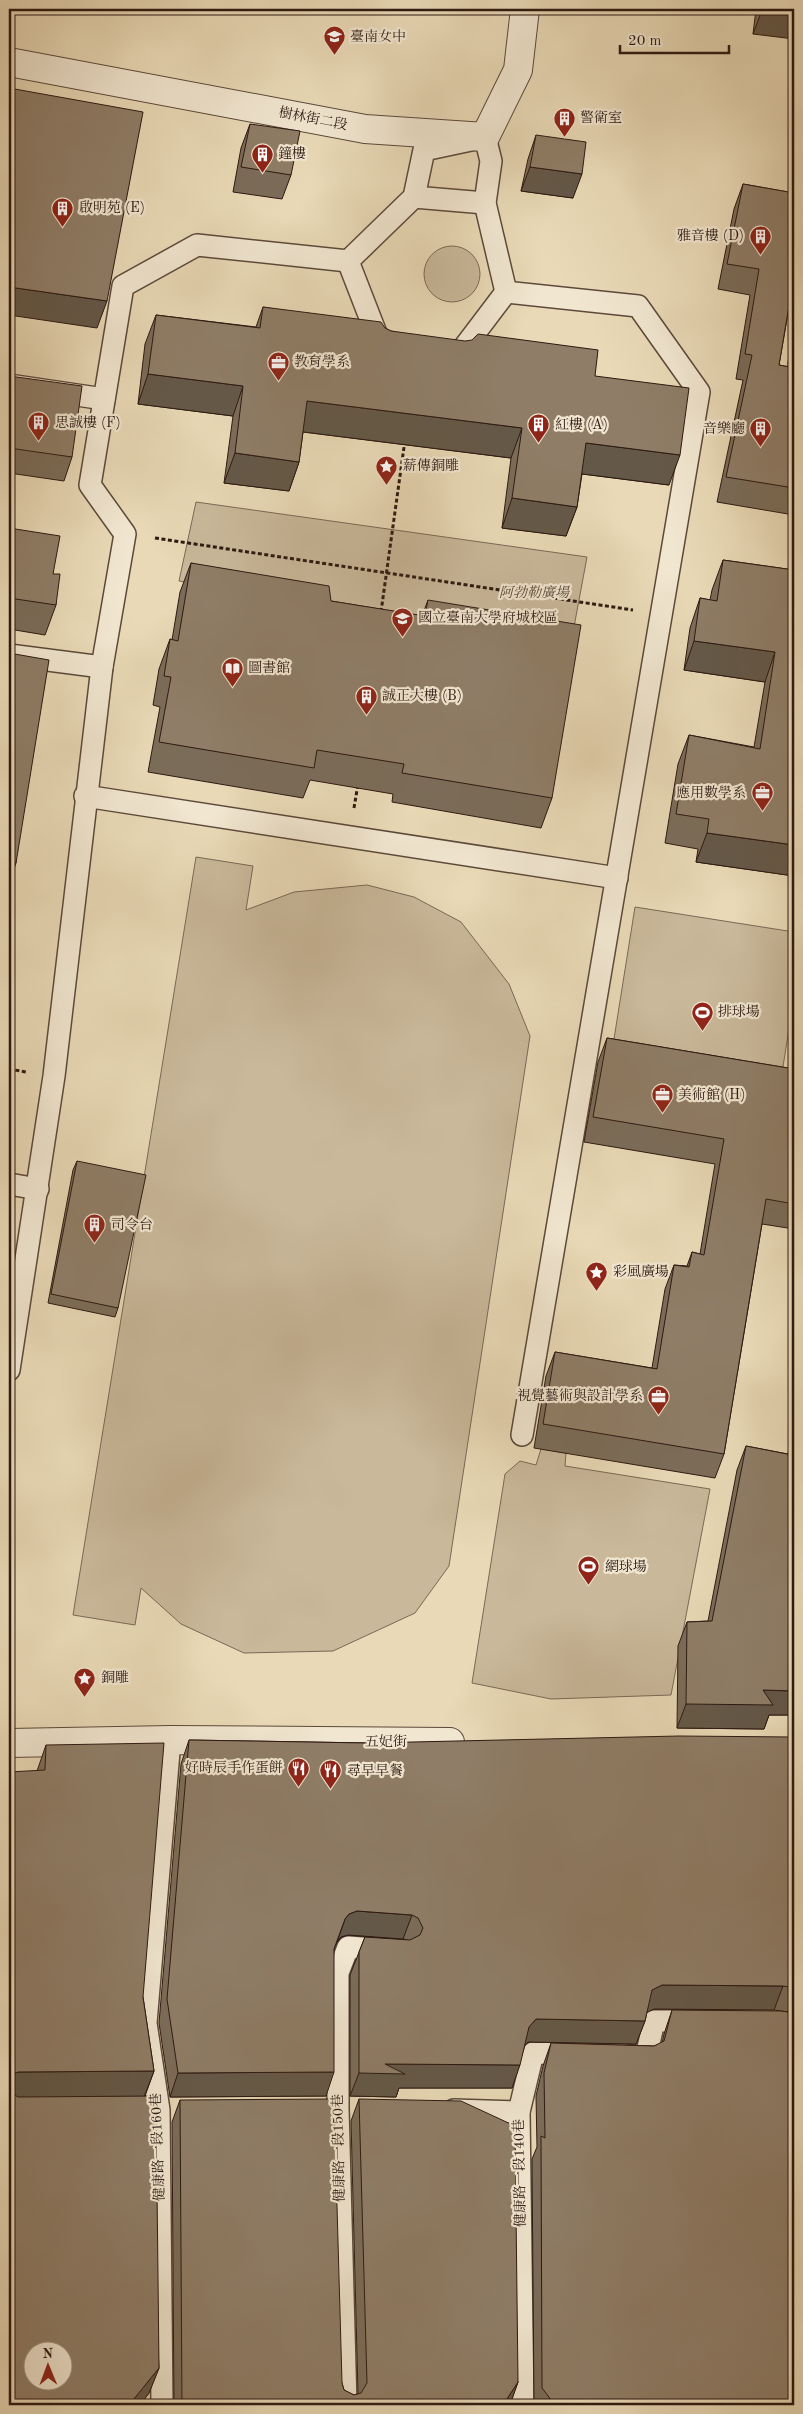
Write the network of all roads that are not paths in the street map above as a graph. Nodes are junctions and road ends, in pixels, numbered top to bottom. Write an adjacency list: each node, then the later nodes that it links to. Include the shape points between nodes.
1 (525, 9): 3 (street, via 518,70)
2 (9, 62): 3 (street, 樹林街二段, via 365,129)
3 (485, 137): 4 (lane, via 424,150); 5 (lane, via 491,161)
4 (414, 197): 5 (lane); 6 (lane)
5 (485, 204): 7 (lane)
6 (348, 261): 8 (lane, via 382,348); 11 (lane, via 197,245 123,286)
7 (506, 292): 9 (lane, via 456,358); 15 (lane, via 638,306 699,392)
8 (400, 350)
9 (427, 354)
10 (9, 385): 11 (lane)
11 (104, 399): 13 (lane, via 90,485 125,534)
12 (9, 655): 13 (lane)
13 (102, 667): 14 (lane)
14 (85, 796): 15 (lane); 17 (lane)
15 (617, 878): 19 (lane)
16 (9, 1184): 17 (lane)
17 (38, 1189): 18 (lane)
18 (9, 1364)
19 (522, 1435)
20 (170, 1740): 21 (street, 五妃街); 22 (street, 五妃街); 27 (lane, 健康路一段160巷, via 146,2023 159,2110)
21 (9, 1743)
22 (477, 1743)
23 (402, 1951): 28 (lane, 健康路一段150巷, via 348,1947 338,1973)
24 (714, 2022): 26 (lane, 健康路一段140巷, via 654,2021 646,2056 533,2053)
25 (433, 2110): 26 (lane)
26 (519, 2112): 29 (lane, 健康路一段140巷)
27 (162, 2405)
28 (346, 2405)
29 (523, 2405)

